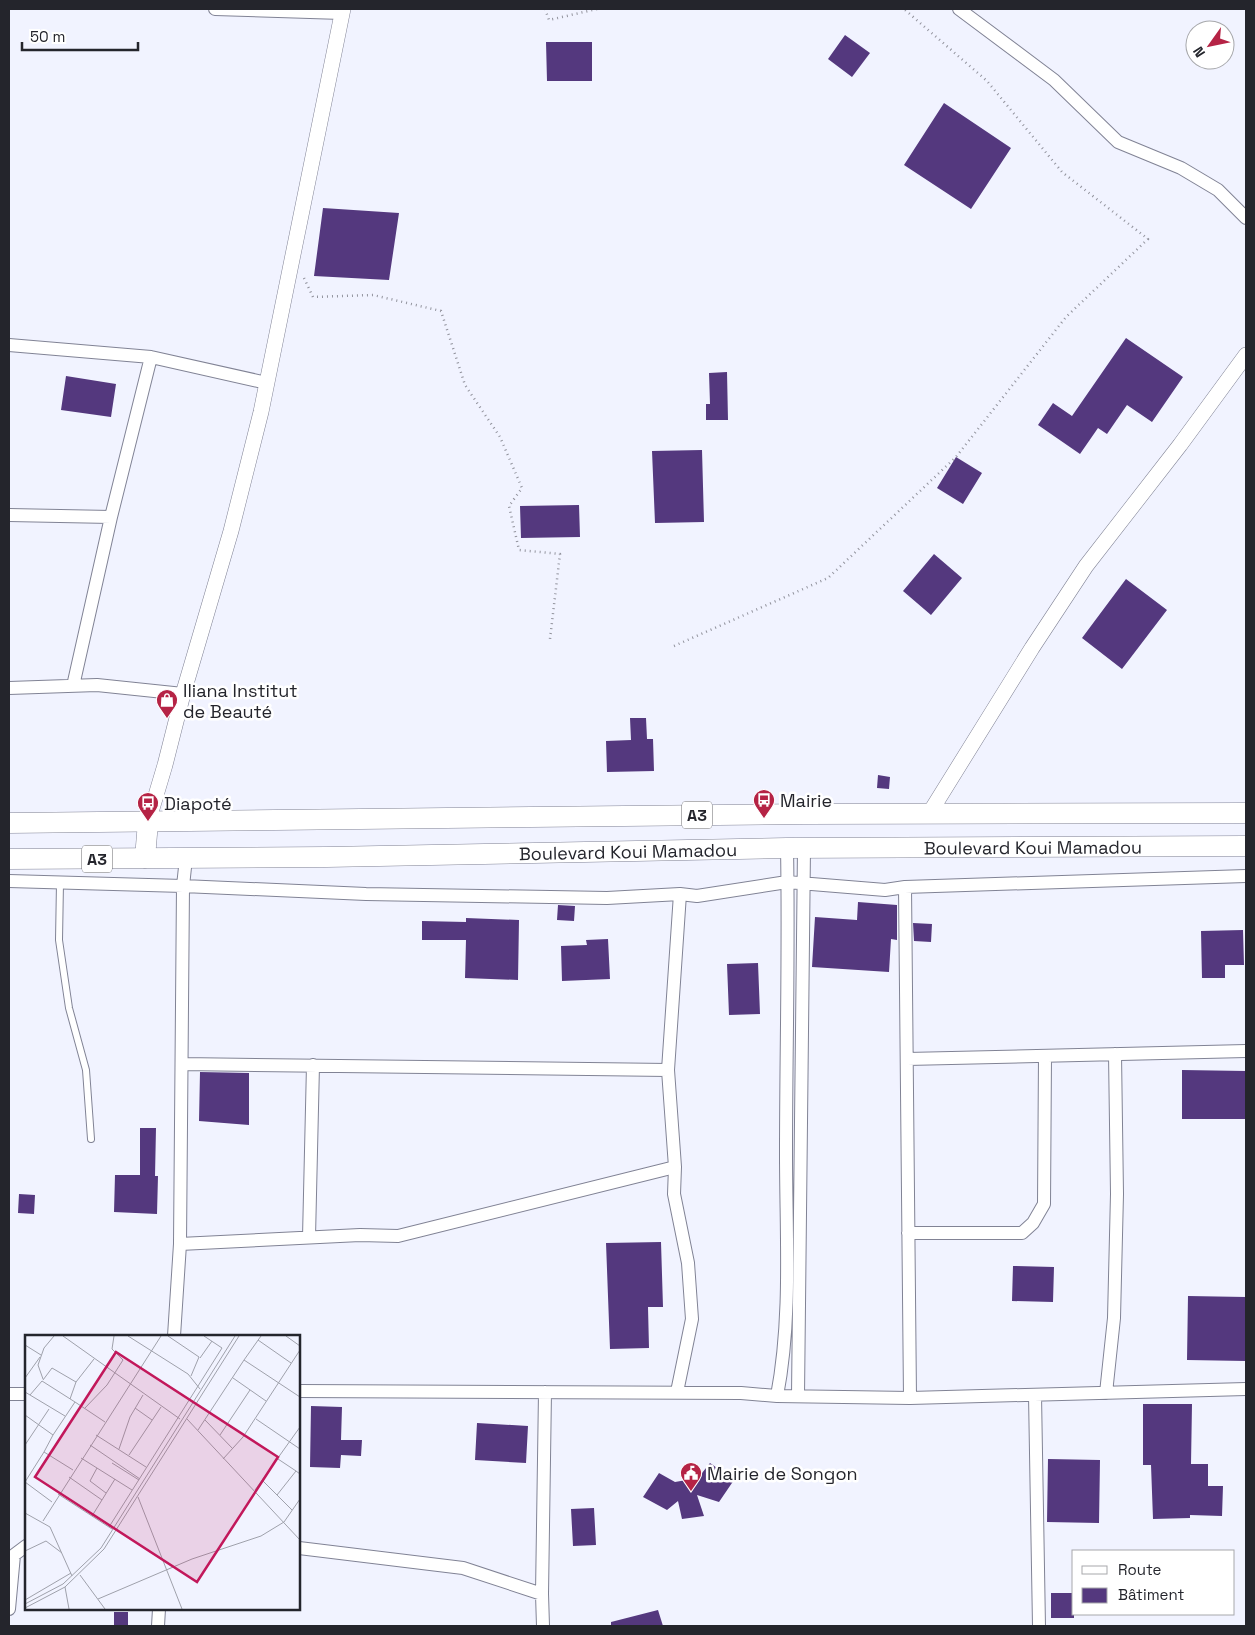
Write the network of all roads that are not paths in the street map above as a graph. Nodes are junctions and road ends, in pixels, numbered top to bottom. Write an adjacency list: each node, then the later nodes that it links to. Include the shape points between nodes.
1 (215, 9): 2 (street)
2 (232, 9): 4 (street)
3 (959, 9): 5 (street, via 1054,80 1118,142 1181,168 1218,190)
4 (342, 11): 9 (street)
5 (1246, 218)
6 (9, 345): 8 (street)
7 (1246, 355): 16 (street, via 1086,566)
8 (151, 357): 9 (street); 11 (street)
9 (267, 383): 14 (street, via 231,531)
10 (9, 515): 11 (street)
11 (111, 517): 12 (street)
12 (73, 686): 13 (street); 14 (street)
13 (9, 688)
14 (183, 694): 18 (street)
15 (1246, 813): 16 (main road, Boulevard Koui Mamadou / A3)
16 (929, 814): 18 (main road, Boulevard Koui Mamadou / A3)
17 (9, 822): 18 (main road, Boulevard Koui Mamadou / A3)
18 (148, 822): 21 (main road)
19 (1246, 846): 20 (main road, Boulevard Koui Mamadou / A3)
20 (795, 848): 22 (main road, Boulevard Koui Mamadou / A3); 26 (street); 28 (street)
21 (145, 858): 22 (main road, Boulevard Koui Mamadou / A3); 23 (main road, Boulevard Koui Mamadou / A3)
22 (186, 858): 29 (street)
23 (9, 859)
24 (1246, 876): 30 (street)
25 (9, 881): 27 (street)
26 (787, 882): 28 (street); 31 (street, via 696,896); 53 (street, via 786,1320 784,1360)
27 (60, 883): 29 (street); 39 (lane, via 59,940 69,1008 86,1070)
28 (803, 883): 30 (street, via 885,890); 54 (street)
29 (183, 886): 31 (street, via 366,894 588,898); 36 (street)
30 (905, 887): 35 (street)
31 (680, 894): 38 (street)
32 (1246, 1051): 33 (street)
33 (1115, 1054): 34 (street); 49 (street, via 1116,1251 1114,1318)
34 (1045, 1056): 35 (street); 41 (street, via 1044,1204 1033,1223 1022,1233)
35 (907, 1059): 41 (street)
36 (182, 1064): 37 (street); 43 (street)
37 (313, 1066): 38 (street); 42 (street)
38 (668, 1070): 40 (street)
39 (91, 1139)
40 (675, 1167): 42 (street, via 398,1236); 48 (street, via 674,1194 688,1263 692,1319)
41 (908, 1233): 55 (street)
42 (309, 1237): 43 (street)
43 (180, 1244): 44 (street)
44 (174, 1335)
45 (1246, 1389): 49 (street)
46 (300, 1391): 47 (street)
47 (545, 1392): 48 (street); 58 (street)
48 (677, 1392): 53 (street)
49 (1106, 1393): 52 (street)
50 (9, 1394): 51 (street)
51 (25, 1394)
52 (1035, 1395): 55 (street); 63 (street)
53 (777, 1396): 54 (street)
54 (798, 1396): 55 (street)
55 (910, 1398)
56 (25, 1547): 59 (street, via 14,1555)
57 (300, 1548): 58 (street, via 463,1568)
58 (542, 1594): 62 (street)
59 (9, 1609)
60 (159, 1610): 61 (street)
61 (158, 1626)
62 (543, 1626)
63 (1039, 1626)

